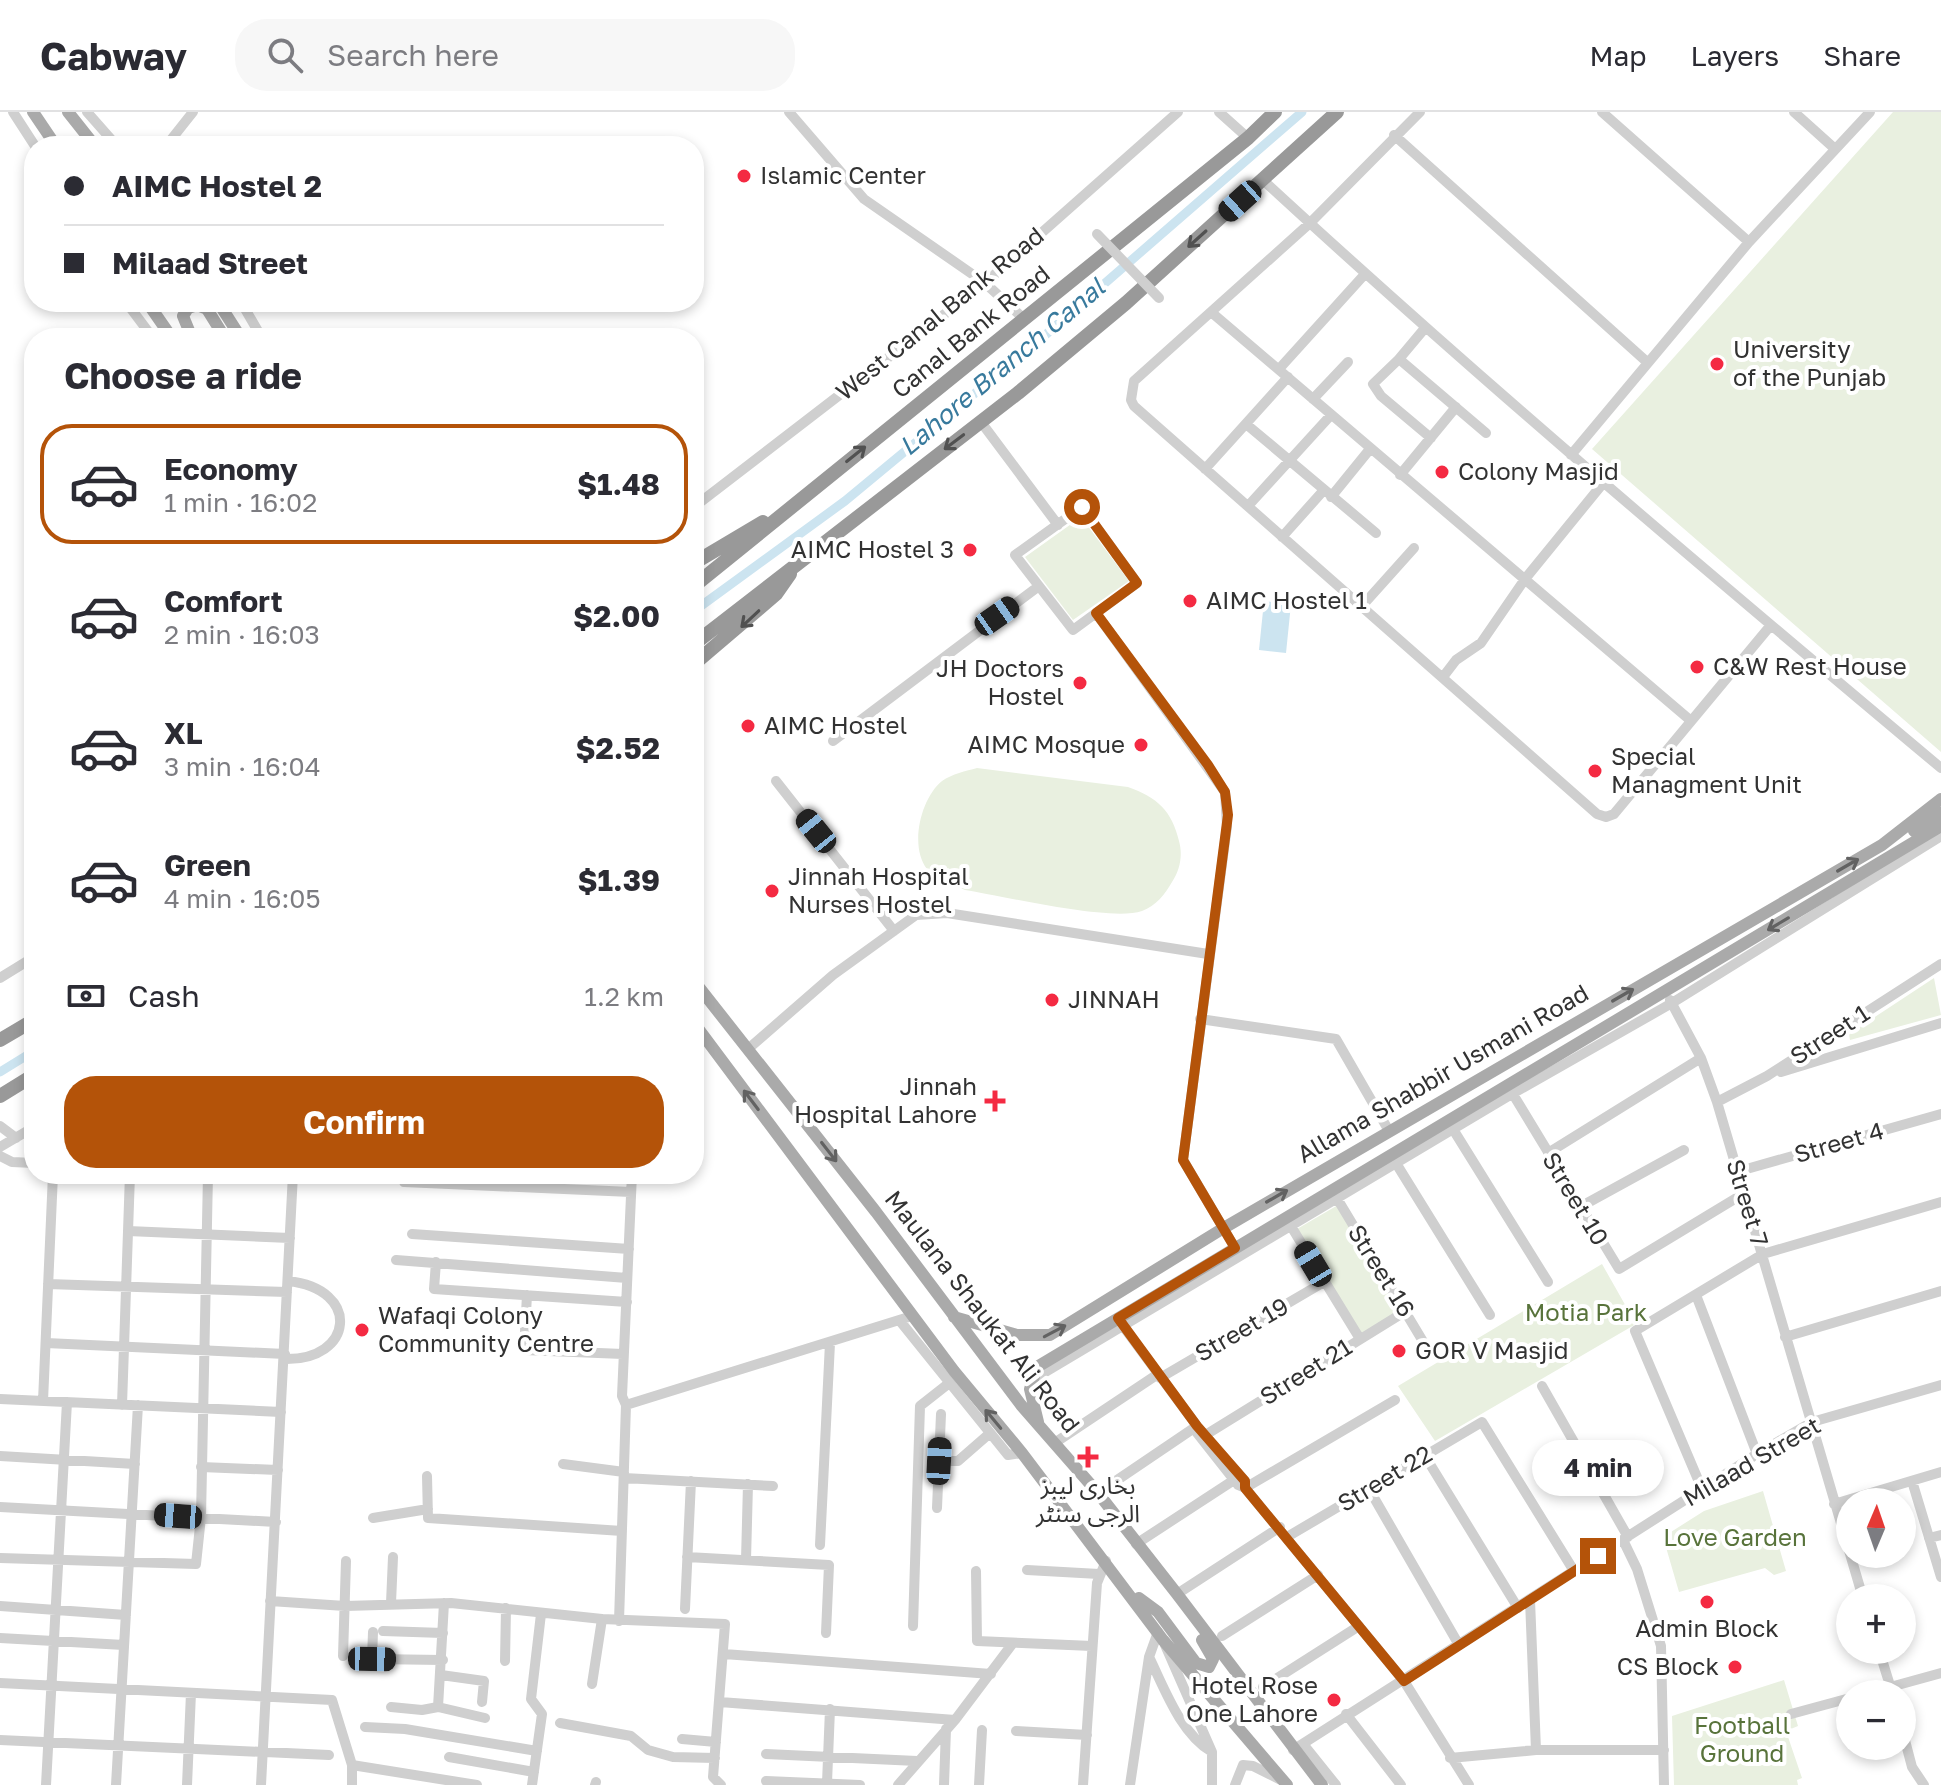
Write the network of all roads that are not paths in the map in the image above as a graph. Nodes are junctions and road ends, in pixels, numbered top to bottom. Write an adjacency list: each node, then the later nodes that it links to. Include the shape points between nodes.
1 (13, 112): 16 (street)
2 (33, 112): 17 (main road)
3 (68, 112): 18 (main road)
4 (87, 112): 19 (street)
5 (193, 112): 20 (street)
6 (789, 112): 28 (street, via 864,199)
7 (1178, 112): 28 (street, West Canal Bank Road)
8 (1219, 112): 21 (street)
9 (1275, 112): 21 (highway, Canal Bank Road)
10 (1337, 112): 23 (highway)
11 (1420, 112): 15 (street)
12 (1602, 112): 26 (street)
13 (1794, 112): 22 (street)
14 (1870, 112): 22 (street)
15 (1394, 135): 24 (street); 35 (street)
16 (29, 136)
17 (49, 136)
18 (86, 136)
19 (108, 136)
20 (174, 136)
21 (1248, 138): 31 (highway, Canal Bank Road)
22 (1834, 148): 26 (street)
23 (1263, 180): 24 (street); 41 (highway, one-way to 41, via 1126,303)
24 (1310, 223): 27 (street); 30 (street)
25 (1097, 234): 29 (street, bridge)
26 (1749, 242): 35 (street)
27 (1365, 274): 32 (street); 36 (street)
28 (985, 283): 31 (street); 52 (street, West Canal Bank Road)
29 (1159, 298)
30 (1211, 312): 36 (street); 48 (street, via 1134,381 1131,400)
31 (1023, 318): 53 (highway, Canal Bank Road, one-way to 31)
32 (1425, 328): 33 (street); 46 (street)
33 (1399, 359): 39 (street); 44 (street, via 1373,384)
34 (1348, 362): 38 (street)
35 (1647, 362): 46 (street)
36 (1279, 369): 37 (street)
37 (1288, 377): 38 (street); 42 (street)
38 (1313, 399): 40 (street)
39 (1456, 407): 43 (street); 44 (street)
40 (1331, 415): 45 (street); 47 (street)
41 (981, 422): 55 (street); 60 (highway, one-way to 60)
42 (1246, 424): 47 (street); 48 (street)
43 (1486, 433)
44 (1431, 438): 49 (street)
45 (1370, 449): 49 (street); 51 (street)
46 (1571, 455): 50 (street)
47 (1290, 462): 51 (street); 54 (street)
48 (1205, 469): 54 (street)
49 (1400, 475): 62 (street)
50 (1604, 482): 62 (street); 66 (street)
51 (1327, 494): 56 (street); 57 (street)
52 (704, 499)
53 (795, 503): 59 (highway); 61 (highway, Canal Bank Road)
54 (1248, 506): 57 (street)
55 (1058, 525): 63 (street, via 1015,555); 65 (street, via 1082,507 1137,583)
56 (1376, 533)
57 (1282, 537): 64 (street)
58 (1414, 548): 64 (street)
59 (704, 557)
60 (797, 563): 67 (highway); 68 (highway, one-way to 68, via 776,594)
61 (704, 579)
62 (1525, 579): 69 (street, via 1481,643 1456,660); 70 (street)
63 (1039, 586): 65 (street, via 1073,630); 71 (street)
64 (1362, 606): 69 (street)
65 (1096, 613): 80 (street, via 1225,792 1227,826)
66 (1771, 625): 70 (street); 72 (street)
67 (704, 636)
68 (704, 655)
69 (1443, 677): 70 (street, via 1606,817 1614,814)
70 (1690, 720)
71 (833, 741)
72 (1941, 768)
73 (776, 781): 79 (street)
74 (1941, 799): 78 (main road, Allama Shabbir Usmani Road)
75 (1941, 813): 78 (main road)
76 (1941, 826): 85 (main road, Allama Shabbir Usmani Road, one-way to 85)
77 (1941, 836): 85 (street)
78 (1882, 845): 102 (main road, Allama Shabbir Usmani Road, one-way to 78)
79 (894, 931): 80 (street, via 916,915 947,913); 91 (street, via 833,975)
80 (1208, 954): 86 (street)
81 (24, 963): 83 (street)
82 (1941, 966): 94 (street, Street 1)
83 (0, 978)
84 (704, 994): 91 (main road, Maulana Shaukat Ali Road)
85 (1668, 997): 92 (street, Street 7); 96 (main road, Allama Shabbir Usmani Road)
86 (1200, 1019): 102 (street, via 1336,1039); 124 (street, via 1183,1160)
87 (1941, 1023): 94 (street)
88 (24, 1026): 90 (highway)
89 (704, 1036): 93 (main road)
90 (0, 1040)
91 (748, 1049): 93 (main road); 147 (main road, Maulana Shaukat Ali Road, one-way to 147)
92 (1701, 1058): 98 (street, Street 7); 107 (street)
93 (726, 1066): 148 (main road, one-way to 93)
94 (1767, 1076): 98 (street, Street 1)
95 (24, 1081): 97 (highway)
96 (1510, 1090): 100 (main road, Allama Shabbir Usmani Road); 107 (street, Street 10)
97 (0, 1096)
98 (1717, 1102): 111 (street, Street 7)
99 (1941, 1114): 111 (street, Street 4)
100 (1450, 1125): 109 (main road, Allama Shabbir Usmani Road); 136 (street)
101 (0, 1126): 104 (street)
102 (1389, 1131): 124 (main road, Allama Shabbir Usmani Road, one-way to 102)
103 (24, 1133): 104 (street)
104 (16, 1138): 105 (street)
105 (0, 1147)
106 (1684, 1150): 122 (street)
107 (1548, 1153): 122 (street, Street 10)
108 (0, 1156): 110 (street)
109 (1393, 1160): 120 (main road, Allama Shabbir Usmani Road); 146 (street)
110 (24, 1163)
111 (1736, 1172): 119 (street, Street 7)
112 (53, 1184): 137 (street)
113 (130, 1184): 125 (street)
114 (208, 1184): 127 (street)
115 (293, 1184): 128 (street)
116 (449, 1184): 118 (street)
117 (631, 1184): 118 (street)
118 (631, 1192): 130 (street)
119 (1743, 1194): 122 (street, Street 10, via 1619,1269); 131 (street, Street 7)
120 (1335, 1196): 123 (main road, Allama Shabbir Usmani Road); 145 (street, Street 16)
121 (1941, 1202): 131 (street)
122 (1580, 1207)
123 (1289, 1222): 129 (main road, Allama Shabbir Usmani Road); 135 (street); 149 (street)
124 (1222, 1229): 129 (street); 147 (main road, Allama Shabbir Usmani Road, one-way to 124, via 1017,1335 1050,1335)
125 (128, 1231): 127 (street); 138 (street)
126 (412, 1234): 130 (street)
127 (207, 1235): 128 (street); 140 (street)
128 (290, 1238): 139 (street)
129 (1235, 1248): 149 (main road, Allama Shabbir Usmani Road)
130 (629, 1249): 134 (street)
131 (1763, 1254): 143 (street); 150 (street, Street 7)
132 (396, 1260): 133 (street)
133 (436, 1262): 134 (street); 142 (street, via 434,1289)
134 (627, 1278): 144 (street)
135 (1324, 1282): 151 (street); 159 (street, Street 19)
136 (1548, 1282)
137 (48, 1284): 138 (street); 152 (street)
138 (126, 1287): 140 (street); 154 (street)
139 (288, 1287): 140 (street); 158 (street); 158 (street, via 318,1287 328,1293 340,1318 328,1347 303,1359)
140 (206, 1288): 155 (street)
141 (1941, 1291): 150 (street)
142 (527, 1295): 144 (street); 157 (street, via 524,1350)
143 (1696, 1295): 180 (street); 199 (street, via 1635,1331)
144 (627, 1302): 157 (street)
145 (1406, 1311): 151 (street, Street 21); 156 (street, Street 16)
146 (1490, 1315)
147 (954, 1317): 173 (main road, Maulana Shaukat Ali Road)
148 (906, 1318): 153 (street); 160 (street); 179 (main road, one-way to 148)
149 (1121, 1322): 159 (street); 173 (main road, Allama Shabbir Usmani Road, via 1037,1367 1030,1382)
150 (1785, 1337): 174 (street, Street 7)
151 (1360, 1339): 177 (street, Street 21)
152 (46, 1343): 154 (street); 165 (street)
153 (830, 1343): 169 (street); 217 (street)
154 (124, 1347): 155 (street); 167 (street)
155 (204, 1351): 158 (street); 170 (street)
156 (1430, 1353)
157 (623, 1354): 169 (street)
158 (284, 1356): 171 (street)
159 (1159, 1376): 175 (street); 178 (street, Street 19)
160 (948, 1384): 176 (street); 250 (street, via 920,1406)
161 (1941, 1385): 174 (street, Milaad Street)
162 (1542, 1386): 214 (street)
163 (0, 1399): 165 (street)
164 (1395, 1400): 197 (street)
165 (43, 1401): 166 (street)
166 (67, 1402): 167 (street); 183 (street)
167 (122, 1405): 168 (street)
168 (138, 1405): 170 (street); 185 (street)
169 (626, 1405): 190 (street)
170 (202, 1408): 171 (street); 187 (street)
171 (281, 1412): 188 (street)
172 (941, 1414): 184 (street)
173 (1038, 1422): 178 (main road, Maulana Shaukat Ali Road)
174 (1812, 1422): 180 (street, Milaad Street); 201 (street, Street 7)
175 (1197, 1426): 177 (street); 192 (street); 200 (street)
176 (989, 1434): 179 (street, via 1008,1455); 184 (street, via 958,1461)
177 (1207, 1434): 197 (street, via 1245,1481)
178 (1056, 1442): 200 (main road, Maulana Shaukat Ali Road)
179 (1022, 1453): 224 (main road)
180 (1757, 1454): 199 (street, Milaad Street)
181 (0, 1456): 183 (street)
182 (1425, 1456): 198 (street, Street 22); 228 (street, Street 22, via 1482,1422); 243 (street)
183 (63, 1459): 185 (street); 205 (street)
184 (939, 1461): 203 (street)
185 (135, 1464): 206 (street)
186 (563, 1464): 190 (street)
187 (201, 1467): 188 (street); 207 (street)
188 (278, 1470): 209 (street)
189 (1941, 1472): 194 (street)
190 (624, 1475): 193 (street); 211 (street)
191 (427, 1476): 204 (street)
192 (1234, 1480): 197 (street); 216 (street)
193 (691, 1481): 195 (street); 219 (street)
194 (1912, 1481): 201 (street); 215 (street)
195 (748, 1484): 196 (street); 221 (street)
196 (773, 1486)
197 (1245, 1488): 210 (street)
198 (1369, 1489): 213 (street, Street 22); 260 (street)
199 (1702, 1489): 214 (street, Milaad Street)
200 (1098, 1493): 216 (main road, Maulana Shaukat Ali Road)
201 (1834, 1504): 232 (street, Street 7)
202 (0, 1507): 205 (street)
203 (937, 1508)
204 (428, 1509): 208 (street); 211 (street, via 428,1518)
205 (60, 1510): 206 (street); 222 (street)
206 (132, 1513): 207 (street); 225 (street)
207 (201, 1517): 209 (street); 225 (street, via 196,1564)
208 (373, 1518)
209 (276, 1522): 236 (street)
210 (1280, 1527): 213 (street); 234 (street)
211 (622, 1531): 249 (street)
212 (1941, 1535): 215 (street)
213 (1287, 1537): 230 (street)
214 (1625, 1538): 228 (street, Milaad Street); 305 (street, via 1660,1638)
215 (1929, 1538): 231 (street)
216 (1136, 1544): 234 (main road, Maulana Shaukat Ali Road)
217 (820, 1545)
218 (393, 1557): 237 (street)
219 (687, 1557): 221 (street); 244 (street)
220 (0, 1558): 222 (street)
221 (746, 1560): 253 (street, via 829,1565)
222 (57, 1561): 225 (street); 245 (street)
223 (346, 1561): 241 (street)
224 (1106, 1561): 229 (street); 233 (main road)
225 (129, 1564): 247 (street)
226 (1027, 1570): 229 (street)
227 (976, 1571): 258 (street, via 977,1641)
228 (1574, 1571): 235 (street, Milaad Street)
229 (1099, 1574): 261 (street)
230 (1318, 1575): 251 (street); 255 (street)
231 (1941, 1577)
232 (1859, 1584)
233 (1128, 1590): 239 (main road, via 1158,1612 1196,1663 1209,1667 1213,1659); 254 (main road)
234 (1177, 1594): 239 (main road, Maulana Shaukat Ali Road)
235 (1530, 1600): 243 (street, Milaad Street); 304 (street)
236 (270, 1601): 241 (street); 278 (street)
237 (391, 1603): 238 (street); 241 (street)
238 (444, 1603): 242 (street); 252 (street)
239 (1185, 1605): 302 (main road, Maulana Shaukat Ali Road)
240 (0, 1606): 245 (street)
241 (345, 1606): 263 (street)
242 (506, 1608): 246 (street); 266 (street)
243 (1518, 1608): 260 (street, Milaad Street)
244 (685, 1609)
245 (55, 1610): 247 (street); 257 (street)
246 (541, 1614): 248 (street); 306 (street, via 531,1699 542,1714)
247 (126, 1615): 259 (street)
248 (602, 1619): 249 (street); 273 (street)
249 (619, 1621): 262 (street, via 721,1623 727,1627)
250 (913, 1626)
251 (1359, 1626): 270 (street); 275 (street)
252 (443, 1633): 265 (street); 265 (street, via 378,1632 372,1659)
253 (826, 1633)
254 (1161, 1636): 264 (street, via 1152,1640); 308 (street); 321 (main road)
255 (1222, 1636)
256 (0, 1638): 257 (street)
257 (53, 1642): 259 (street); 274 (street)
258 (1013, 1643): 261 (street); 268 (street)
259 (124, 1645): 276 (street)
260 (1459, 1645): 270 (street, Milaad Street)
261 (1092, 1646): 296 (street)
262 (724, 1654): 268 (street); 280 (street)
263 (343, 1656)
264 (1149, 1657): 308 (street, via 1188,1730); 335 (street)
265 (443, 1660): 269 (street)
266 (505, 1661)
267 (1941, 1673): 271 (street)
268 (991, 1674): 289 (street)
269 (441, 1675): 279 (street, via 484,1681); 283 (street)
270 (1404, 1681): 286 (street, Milaad Street); 314 (street)
271 (1916, 1682)
272 (0, 1683): 274 (street)
273 (592, 1684)
274 (50, 1686): 276 (street); 299 (street)
275 (1263, 1687)
276 (122, 1690): 277 (street); 301 (street)
277 (191, 1693): 278 (street); 303 (street)
278 (265, 1698): 307 (street); 317 (street, via 332,1700)
279 (482, 1702)
280 (720, 1702): 284 (street); 300 (street)
281 (1836, 1702): 287 (street)
282 (391, 1707): 285 (street)
283 (438, 1707): 285 (street); 288 (street)
284 (830, 1709): 289 (street); 312 (street)
285 (422, 1710): 294 (street)
286 (1346, 1714): 302 (street, Milaad Street); 340 (street)
287 (1791, 1714)
288 (485, 1718)
289 (955, 1720): 292 (street)
290 (560, 1723): 313 (street, via 631,1736 648,1750 673,1757)
291 (365, 1727): 294 (street)
292 (946, 1729): 316 (street); 332 (street)
293 (982, 1730): 333 (street)
294 (416, 1731): 306 (street)
295 (1016, 1731): 296 (street)
296 (1087, 1735): 334 (street)
297 (682, 1739): 300 (street)
298 (0, 1740): 299 (street)
299 (48, 1742): 301 (street); 322 (street)
300 (716, 1742): 313 (street)
301 (118, 1745): 303 (street); 323 (street)
302 (1298, 1747): 338 (main road, Maulana Shaukat Ali Road); 339 (street)
303 (189, 1748): 307 (street); 324 (street)
304 (1536, 1750): 305 (street); 314 (street)
305 (1664, 1750): 342 (street)
306 (537, 1751): 318 (street)
307 (263, 1752): 310 (street); 325 (street)
308 (1212, 1752): 336 (street)
309 (766, 1754): 312 (street)
310 (329, 1755)
311 (449, 1757): 318 (street)
312 (828, 1757): 316 (street); 320 (street)
313 (715, 1758): 329 (street, via 713,1777)
314 (1450, 1758): 341 (street)
315 (1910, 1760): 343 (street)
316 (917, 1761): 331 (street)
317 (352, 1765): 326 (street); 327 (street)
318 (534, 1772): 328 (street)
319 (766, 1781): 320 (street)
320 (827, 1783): 330 (street)
321 (1285, 1784): 337 (street, via 1248,1765 1239,1768)
322 (46, 1785)
323 (116, 1785)
324 (187, 1785)
325 (261, 1785)
326 (352, 1785)
327 (477, 1785)
328 (532, 1785)
329 (721, 1785)
330 (860, 1785)
331 (898, 1785)
332 (944, 1785)
333 (979, 1785)
334 (1083, 1785)
335 (1130, 1785)
336 (1212, 1785)
337 (1235, 1785)
338 (1322, 1785)
339 (1336, 1785)
340 (1401, 1785)
341 (1469, 1785)
342 (1664, 1785)
343 (1924, 1785)

